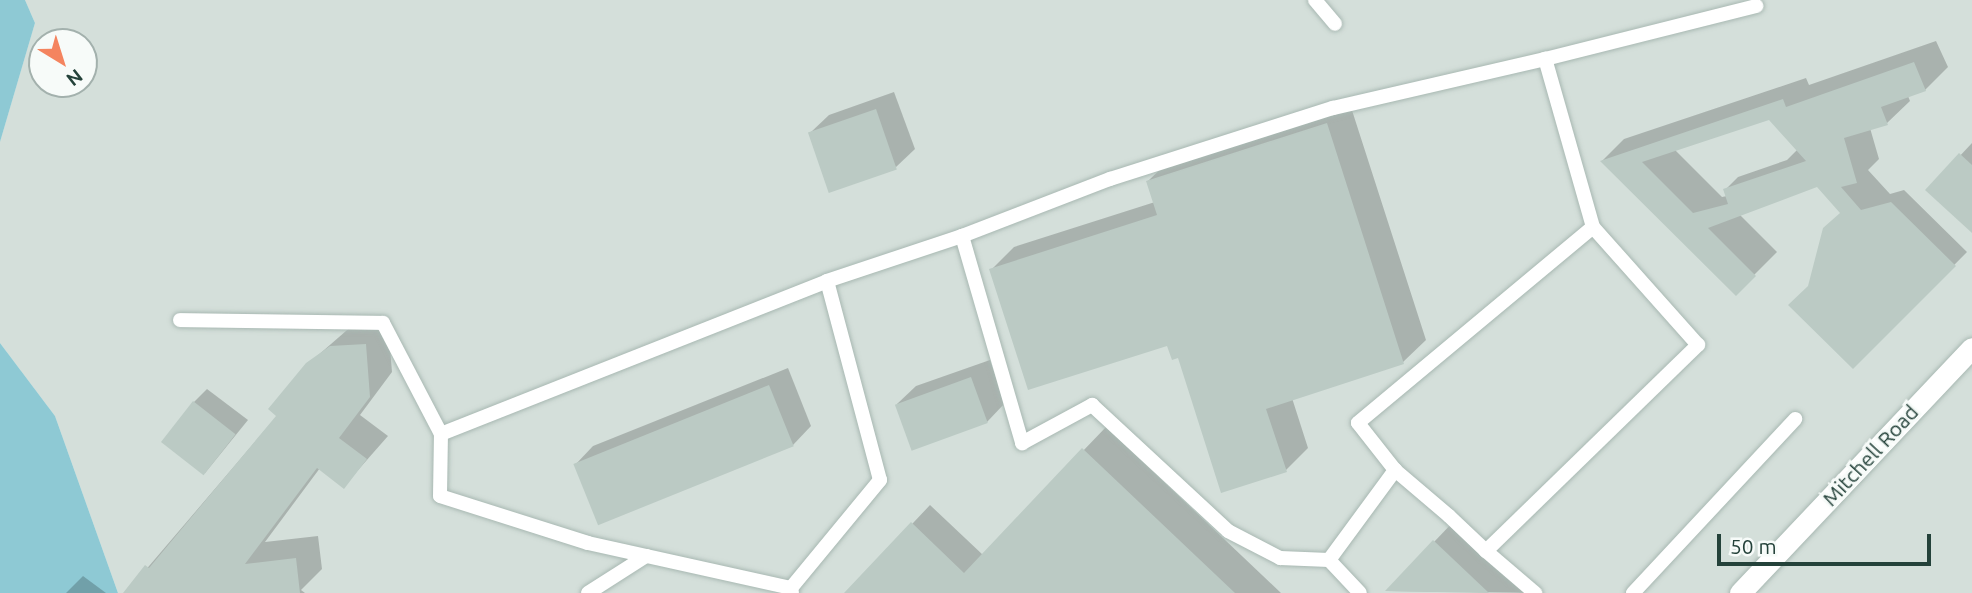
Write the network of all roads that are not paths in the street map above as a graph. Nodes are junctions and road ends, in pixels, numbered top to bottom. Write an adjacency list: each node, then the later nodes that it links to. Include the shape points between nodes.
1 (1315, 0): 3 (lane)
2 (1756, 6): 4 (lane)
3 (1335, 24)
4 (1545, 59): 5 (lane); 6 (lane, via 1333,108 1110,179)
5 (1593, 227): 12 (lane, via 1358,423); 13 (lane, via 1699,345)
6 (962, 236): 7 (lane); 15 (lane, via 1022,443 1091,405 1228,531 1280,558)
7 (827, 282): 11 (lane); 16 (lane, via 880,480)
8 (180, 320): 11 (lane, via 383,323)
9 (1972, 348): 21 (street, Mitchell Road)
10 (1795, 419): 20 (lane)
11 (441, 434): 14 (lane, via 440,496 588,543)
12 (1395, 470): 13 (lane); 15 (lane)
13 (1486, 551): 19 (lane)
14 (646, 556): 16 (lane); 17 (lane)
15 (1329, 560): 18 (lane)
16 (791, 590)
17 (588, 593)
18 (1360, 593)
19 (1535, 593)
20 (1633, 593)
21 (1740, 593)

